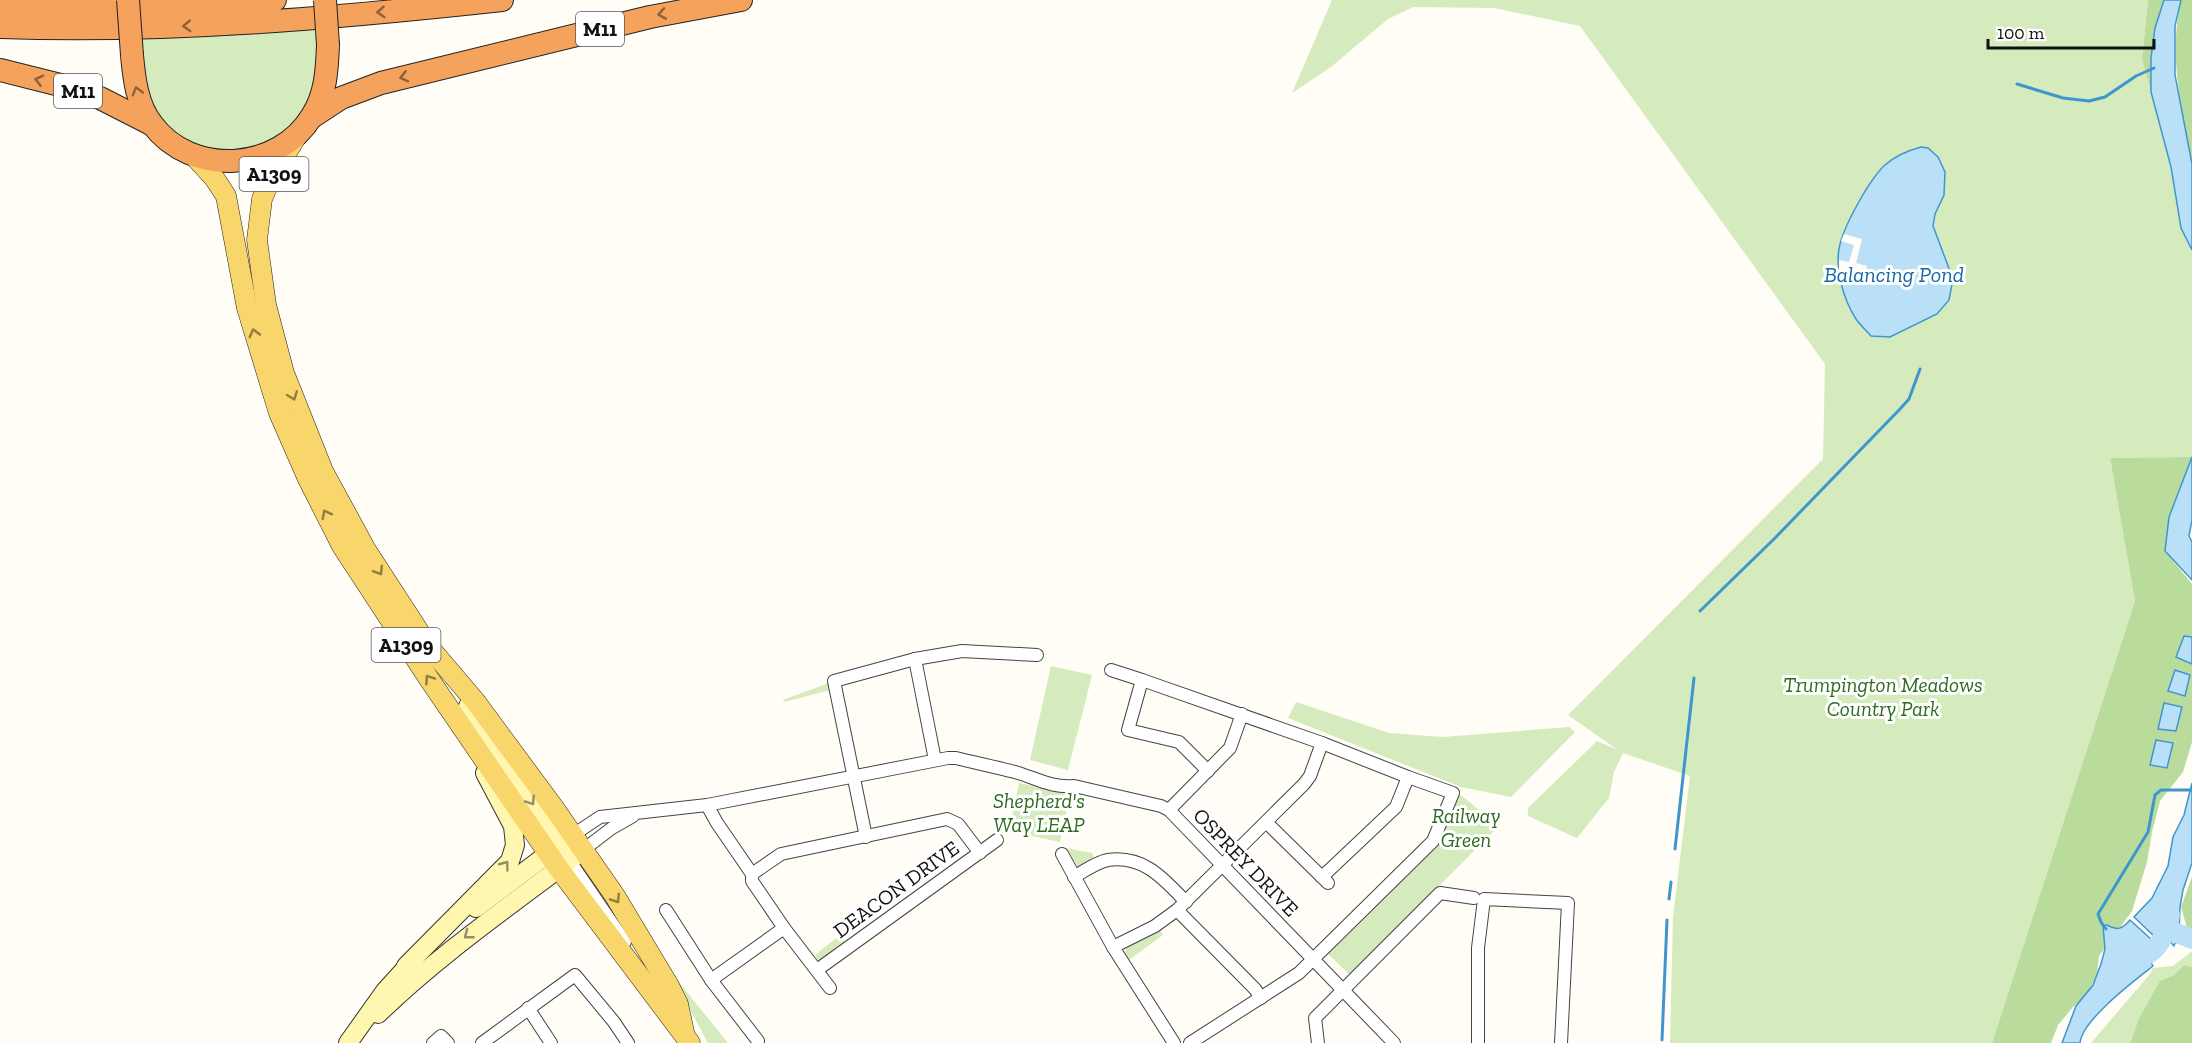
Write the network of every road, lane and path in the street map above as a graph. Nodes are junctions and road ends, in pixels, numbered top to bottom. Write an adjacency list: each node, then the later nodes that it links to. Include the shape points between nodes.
1 (128, 0): 10 (highway, one-way to 1, bridge, via 135,85)
2 (275, 0): 6 (highway, via 164,9)
3 (325, 0): 9 (highway, bridge, via 326,82)
4 (502, 0): 7 (highway, one-way to 7, via 188,26)
5 (741, 0): 9 (highway, M11, one-way to 9, via 650,17 381,83 341,98)
6 (0, 8)
7 (0, 27)
8 (0, 70): 10 (highway, M11, one-way to 8, via 100,98)
9 (312, 117): 11 (highway)
10 (151, 124): 12 (highway, via 166,139)
11 (297, 135): 12 (highway, via 249,160 217,161); 30 (main road, A1309, one-way to 30, via 262,199 257,240 269,316 284,373 323,471 366,550 429,647 475,701)
12 (194, 156): 17 (main road, A1309, one-way to 12, via 342,546 293,448 255,336 226,196)
13 (1037, 655): 14 (street, via 962,651)
14 (915, 658): 20 (street); 22 (street, via 834,681)
15 (1111, 670): 16 (street)
16 (1142, 680): 18 (street); 21 (street, via 1128,729 1179,742)
17 (452, 714): 30 (main road, A1309); 42 (street, one-way to 17, via 506,866 515,845 510,820)
18 (1242, 714): 19 (street); 21 (street, via 1230,748)
19 (1322, 743): 23 (street); 27 (street, via 1310,776)
20 (935, 760): 22 (street, OSPREY DRIVE); 25 (street, OSPREY DRIVE, via 956,758)
21 (1208, 771): 25 (street)
22 (854, 777): 24 (street, OSPREY DRIVE); 28 (street)
23 (1408, 777): 27 (street, via 1396,807 1325,880); 41 (street, via 1453,793 1433,841)
24 (707, 805): 26 (street, OSPREY DRIVE); 34 (street)
25 (1169, 810): 33 (street, OSPREY DRIVE)
26 (637, 814): 30 (street); 30 (street, OSPREY DRIVE, via 600,818)
27 (1267, 823): 33 (street)
28 (866, 837): 31 (street, via 947,819 958,824); 34 (street, via 781,854)
29 (997, 840): 31 (street, DEACON DRIVE)
30 (568, 848): 42 (street, via 463,918); 49 (main road, A1309, via 662,1008); 49 (main road, A1309, one-way to 49, via 615,896 669,986); 51 (street, one-way to 51, via 435,962)
31 (980, 853): 43 (street, DEACON DRIVE)
32 (1062, 854): 35 (street)
33 (1222, 866): 37 (street); 41 (street, OSPREY DRIVE)
34 (752, 874): 39 (street, via 752,881)
35 (1074, 876): 37 (street, via 1106,860 1150,867 1161,875); 40 (street)
36 (1474, 898): 46 (street, via 1440,893)
37 (1181, 906): 40 (street, via 1155,926); 47 (street)
38 (666, 910): 44 (street)
39 (784, 928): 43 (street); 44 (street)
40 (1113, 947): 55 (street)
41 (1313, 960): 46 (street, OSPREY DRIVE); 47 (street)
42 (406, 966): 51 (street)
43 (818, 970): 45 (street)
44 (711, 980): 50 (street)
45 (830, 988)
46 (1344, 990): 57 (street, via 1315,1018); 58 (street, OSPREY DRIVE)
47 (1261, 998): 56 (street)
48 (528, 1008): 52 (street); 53 (street); 54 (street, via 575,975)
49 (687, 1038)
50 (758, 1041)
51 (349, 1043)
52 (482, 1043)
53 (551, 1043)
54 (628, 1043)
55 (1174, 1043)
56 (1190, 1043)
57 (1318, 1043)
58 (1394, 1043)
59 (1478, 1043): 60 (street, via 1478,948 1484,899 1568,903)
60 (1561, 1043)

